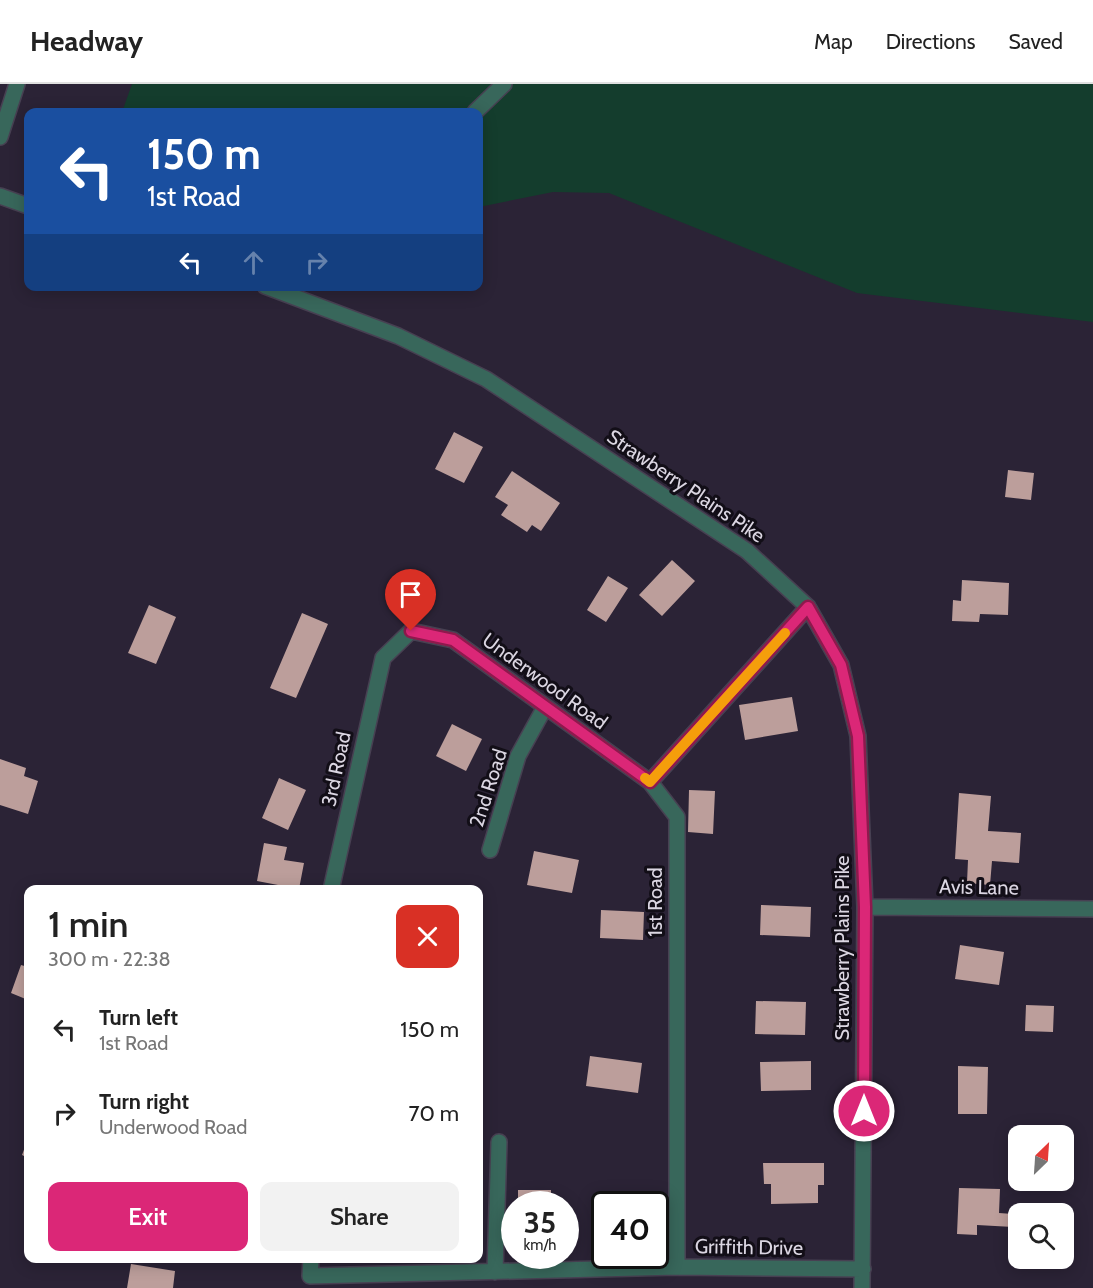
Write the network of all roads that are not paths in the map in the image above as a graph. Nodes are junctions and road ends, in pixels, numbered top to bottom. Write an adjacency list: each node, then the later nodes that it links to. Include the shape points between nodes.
1 (17, 84): 4 (street)
2 (504, 84): 3 (street)
3 (479, 108)
4 (0, 137)
5 (0, 196): 6 (street)
6 (24, 205)
7 (280, 291): 9 (street, Strawberry Plains Pike)
8 (310, 291): 9 (street)
9 (306, 300): 10 (street, Strawberry Plains Pike, via 398,336 486,379 747,550)
10 (808, 607): 13 (street); 16 (street, Strawberry Plains Pike, via 841,665 858,736)
11 (383, 658): 12 (street, Underwood Road, via 411,631 453,640); 15 (street, 3rd Road)
12 (545, 708): 13 (street, Underwood Road); 14 (street, 2nd Road, via 518,756)
13 (650, 782): 20 (street, 1st Road, via 676,817)
14 (490, 850)
15 (332, 885)
16 (865, 907): 17 (street, Avis Lane); 21 (street, Strawberry Plains Pike)
17 (1093, 909)
18 (499, 1142): 22 (street)
19 (310, 1263): 22 (street, Griffith Drive, via 310,1276)
20 (677, 1267): 21 (street, Griffith Drive); 22 (street, Griffith Drive)
21 (862, 1269): 23 (street, Strawberry Plains Pike)
22 (495, 1272)
23 (862, 1288)

